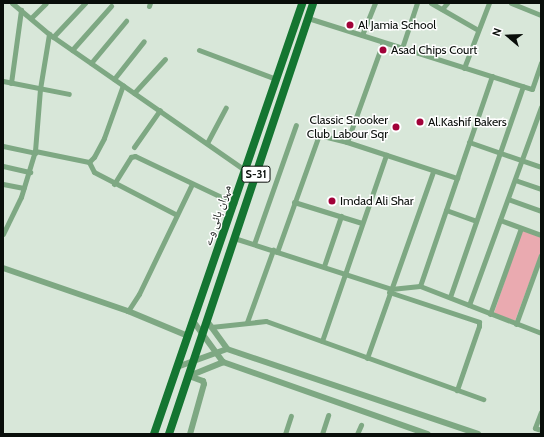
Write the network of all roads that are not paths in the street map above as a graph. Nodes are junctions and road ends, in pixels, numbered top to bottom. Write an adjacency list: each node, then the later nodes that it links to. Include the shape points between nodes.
1 (12, 3): 14 (street)
2 (46, 3): 16 (street)
3 (85, 3): 20 (street)
4 (302, 3): 34 (main road, مہران ہائی وے / S-31)
5 (313, 3): 17 (main road, مہران ہائی وے / S-31)
6 (375, 3): 21 (street)
7 (417, 3): 24 (street)
8 (431, 3): 13 (street)
9 (447, 3): 13 (street)
10 (489, 3): 19 (street)
11 (511, 3): 15 (street)
12 (111, 6): 25 (street)
13 (442, 9): 19 (street)
14 (21, 10): 16 (street); 36 (street)
15 (541, 15)
16 (31, 18): 20 (street)
17 (308, 18): 21 (street); 81 (main road, مہران ہائی وے / S-31)
18 (126, 21): 28 (street)
19 (478, 30): 30 (street)
20 (51, 35): 25 (street); 39 (street)
21 (362, 35): 23 (street)
22 (144, 40): 33 (street)
23 (383, 42): 24 (street); 46 (street)
24 (402, 48): 30 (street)
25 (72, 50): 28 (street)
26 (199, 50): 34 (street)
27 (165, 58): 40 (street)
28 (92, 63): 33 (street)
29 (541, 63): 32 (street)
30 (464, 68): 31 (street)
31 (492, 76): 38 (street); 47 (street)
32 (539, 76): 38 (street, via 532,89)
33 (114, 78): 37 (street)
34 (276, 79): 58 (main road, مہران ہائی وے / S-31)
35 (3, 81): 36 (street)
36 (11, 83): 39 (street)
37 (123, 85): 40 (street); 55 (street, via 104,138)
38 (522, 86): 52 (street)
39 (40, 89): 41 (street); 51 (street)
40 (134, 93): 44 (street)
41 (69, 94)
42 (541, 107): 54 (street)
43 (226, 108): 48 (street)
44 (160, 110): 48 (street); 50 (street)
45 (296, 125): 82 (street)
46 (347, 142): 53 (street); 69 (street, via 319,135)
47 (469, 142): 52 (street); 61 (street)
48 (207, 143): 58 (street)
49 (3, 146): 51 (street)
50 (134, 147)
51 (35, 152): 55 (street); 59 (street)
52 (499, 153): 54 (street); 76 (street)
53 (386, 155): 60 (street); 77 (street)
54 (521, 160): 57 (street); 62 (street)
55 (89, 162): 64 (street, via 94,172)
56 (3, 166): 59 (street)
57 (541, 167)
58 (245, 170): 70 (main road, مہران ہائی وے / S-31)
59 (30, 172): 66 (street)
60 (433, 172): 61 (street); 89 (street)
61 (457, 178): 71 (street)
62 (515, 180): 67 (street); 68 (street)
63 (3, 184): 66 (street)
64 (114, 184): 65 (street, via 134,156); 73 (street)
65 (192, 184): 70 (street); 73 (street)
66 (24, 188): 79 (street)
67 (541, 189)
68 (508, 199): 72 (street); 75 (street)
69 (294, 202): 74 (street); 83 (street)
70 (234, 203): 94 (main road, مہران ہائی وے / S-31)
71 (446, 210): 76 (street); 88 (street)
72 (541, 210)
73 (177, 215): 92 (street, via 139,294)
74 (341, 216): 77 (street); 85 (street)
75 (500, 220): 78 (street); 91 (street)
76 (476, 221): 90 (street)
77 (362, 223): 87 (street)
78 (521, 228): 80 (street); 93 (street)
79 (3, 234)
80 (541, 235)
81 (234, 238): 82 (street); 96 (main road, مہران ہائی وے / S-31)
82 (254, 244): 83 (street)
83 (275, 251): 85 (street); 95 (street)
84 (541, 255): 97 (street)
85 (324, 266): 87 (street)
86 (3, 268): 92 (street)
87 (345, 274): 89 (street); 101 (street)
88 (420, 286): 89 (street); 90 (street)
89 (390, 290): 104 (street); 109 (street, via 479,322)
90 (450, 297): 91 (street)
91 (469, 305): 93 (street)
92 (128, 311): 100 (street)
93 (490, 314): 97 (street)
94 (193, 321): 99 (street); 100 (main road, مہران ہائی وے / S-31)
95 (247, 322): 96 (street); 101 (street, via 266,321)
96 (209, 324): 99 (main road, مہران ہائی وے / S-31); 102 (street)
97 (516, 324): 98 (street)
98 (541, 332)
99 (203, 334): 103 (street); 105 (main road, مہران ہائی وے / S-31)
100 (188, 336): 107 (main road, مہران ہائی وے / S-31)
101 (322, 341): 104 (street)
102 (227, 349): 103 (street); 123 (street)
103 (216, 353): 105 (street); 106 (street)
104 (367, 358): 109 (street)
105 (193, 361): 107 (street); 108 (main road, مہران ہائی وے / S-31)
106 (223, 362): 108 (street); 122 (street)
107 (177, 367): 116 (main road, مہران ہائی وے / S-31)
108 (189, 376): 117 (main road, مہران ہائی وے / S-31); 118 (street, via 203,380 204,384)
109 (457, 390): 110 (street)
110 (483, 399)
111 (541, 412): 115 (street, via 535,428)
112 (328, 415): 120 (street)
113 (292, 416): 119 (street)
114 (360, 425): 121 (street)
115 (541, 430)
116 (154, 434)
117 (169, 434)
118 (190, 434)
119 (285, 434)
120 (322, 434)
121 (357, 434)
122 (428, 434)
123 (478, 434)

